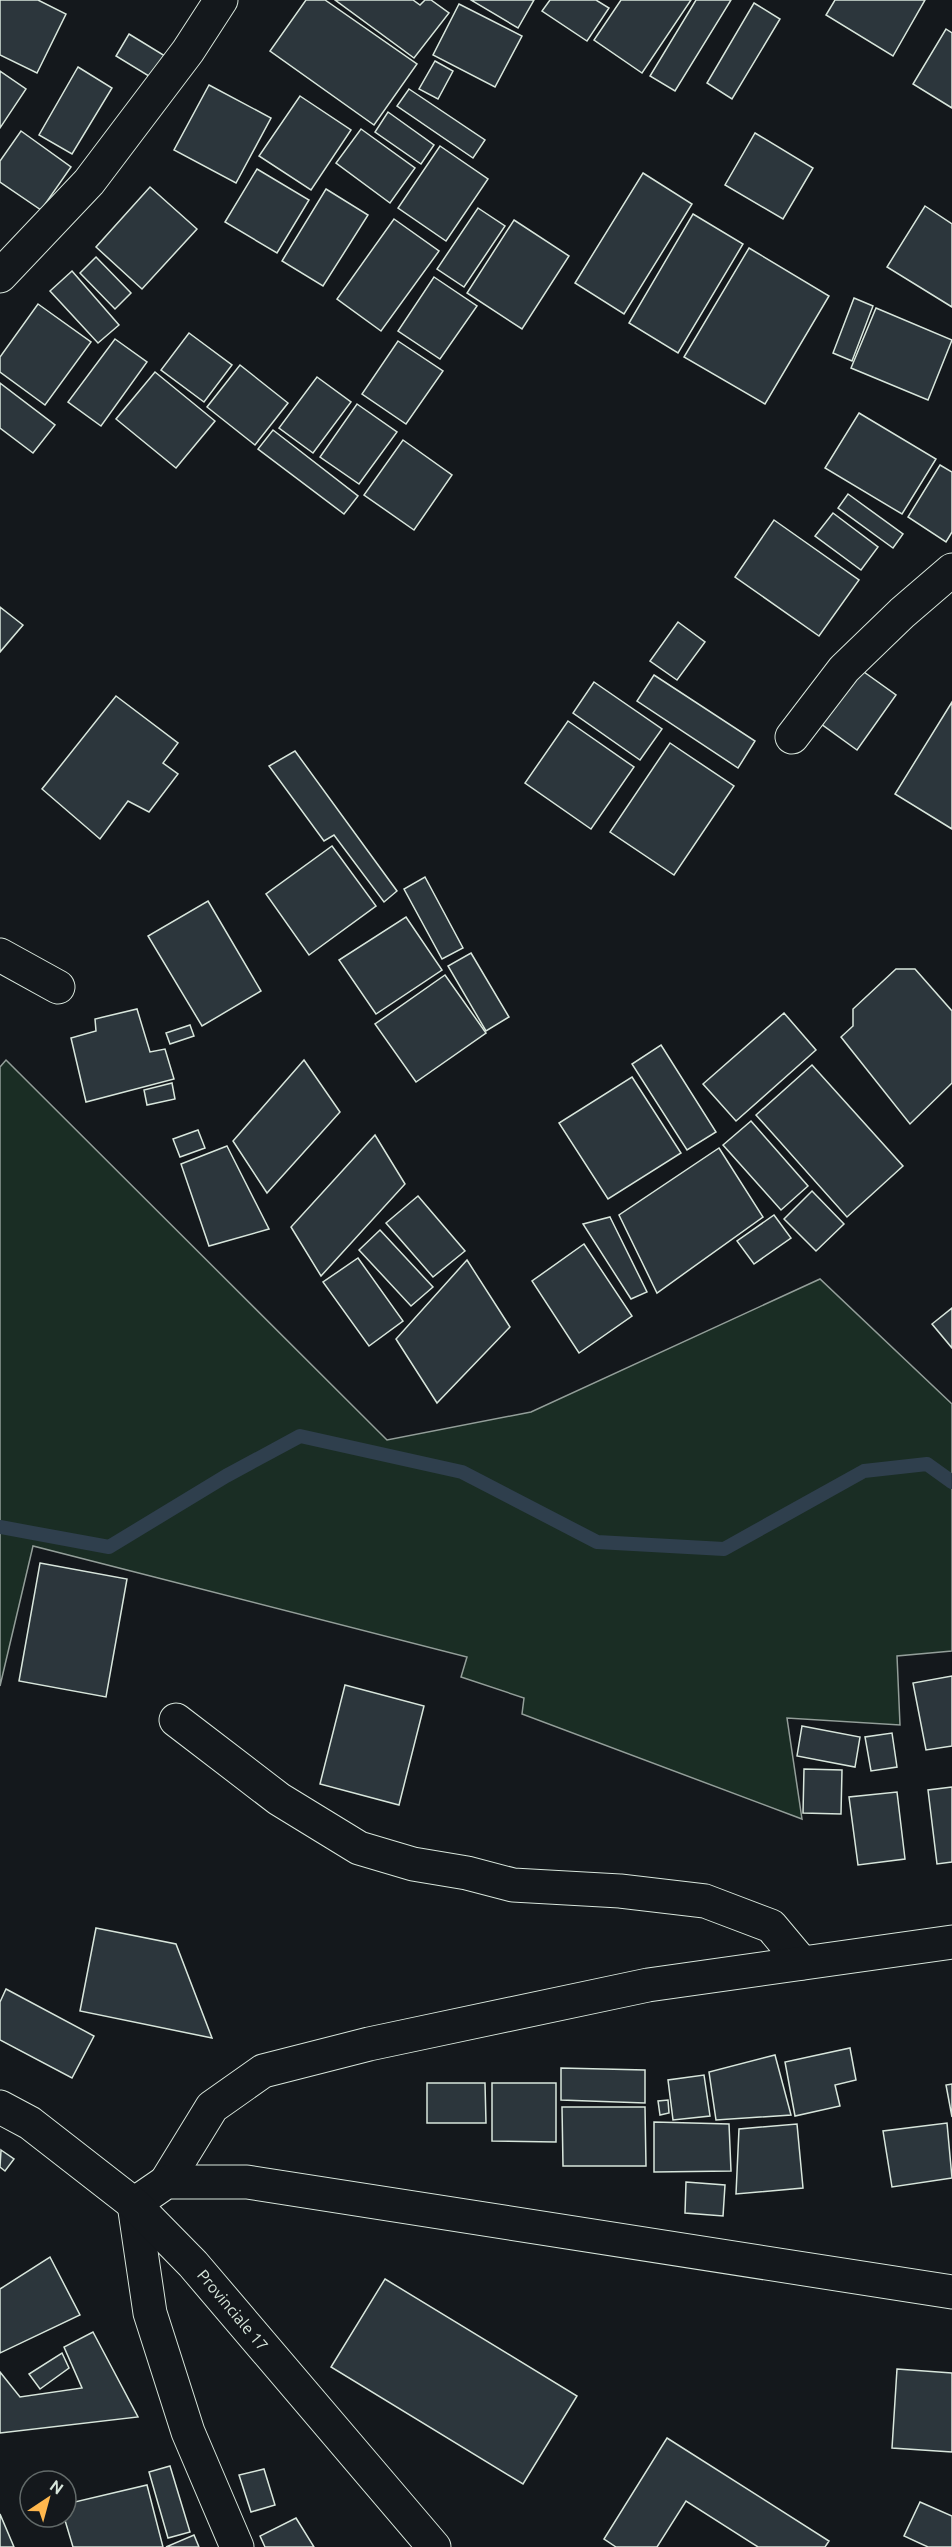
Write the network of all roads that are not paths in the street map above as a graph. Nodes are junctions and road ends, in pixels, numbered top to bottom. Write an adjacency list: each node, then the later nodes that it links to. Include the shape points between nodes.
1 (221, 0): 2 (street, via 188,51 89,182)
2 (0, 276)
3 (952, 570): 4 (street, via 843,669)
4 (792, 737)
5 (0, 954): 6 (street)
6 (58, 987)
7 (176, 1720): 9 (street, via 279,1799 359,1848 513,1885 705,1901 771,1926)
8 (952, 1942): 9 (street)
9 (802, 1963): 11 (street, via 648,1985 369,2044 263,2071 212,2107)
10 (0, 2107): 12 (street, Provinciale 17, via 30,2123)
11 (166, 2182): 12 (street); 13 (street, via 247,2182)
12 (134, 2204): 14 (street, via 150,2313 188,2432); 15 (street, Provinciale 17, via 193,2264)
13 (952, 2292)
14 (237, 2547)
15 (434, 2547)

